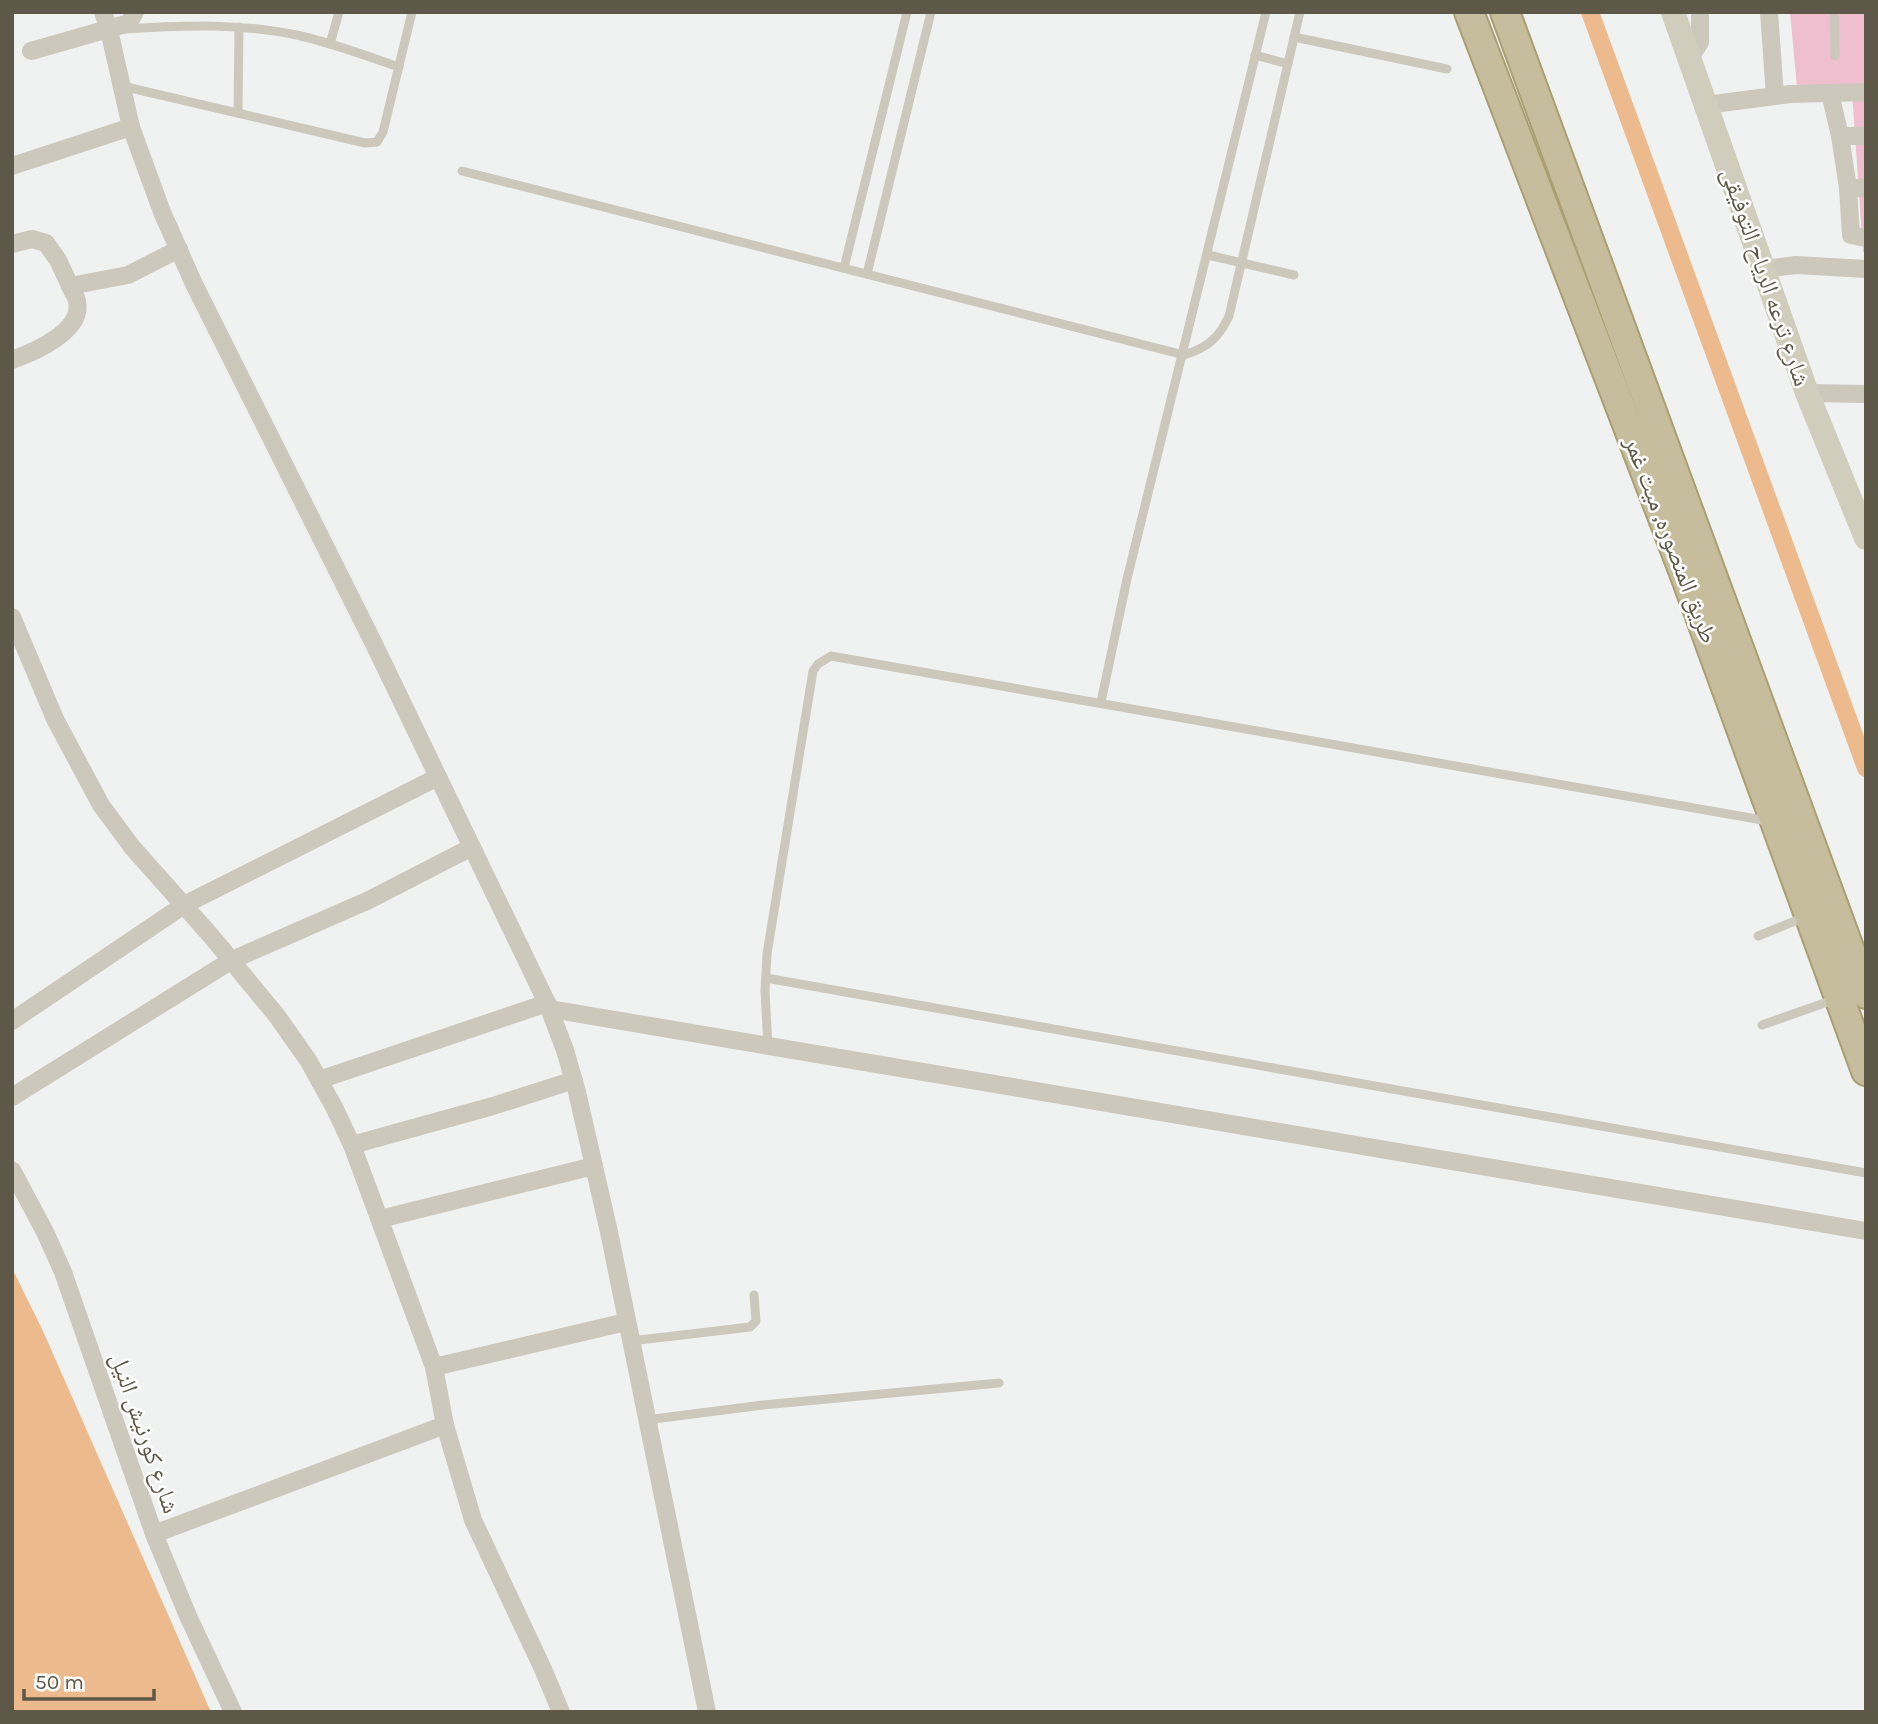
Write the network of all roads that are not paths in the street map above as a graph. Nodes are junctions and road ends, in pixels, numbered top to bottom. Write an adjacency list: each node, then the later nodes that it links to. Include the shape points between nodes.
1 (103, 12): 16 (street)
2 (135, 12): 16 (street, via 129,23)
3 (339, 12): 18 (lane)
4 (412, 12): 24 (lane)
5 (906, 12): 43 (lane)
6 (932, 12): 46 (lane)
7 (1266, 12): 20 (lane)
8 (1300, 12): 17 (lane)
9 (1469, 12): 57 (highway, طريق المنصوره, ميت غمر)
10 (1505, 12): 64 (highway, طريق المنصوره, ميت غمر)
11 (1673, 12): 22 (main road, شارع ترعه الرياح التوفيقى)
12 (1700, 12): 22 (street, via 1700,43)
13 (1769, 12): 29 (street)
14 (1834, 12): 21 (lane)
15 (239, 27): 16 (lane); 18 (lane); 31 (lane)
16 (109, 30): 19 (street); 26 (street)
17 (1294, 37): 23 (lane); 25 (lane)
18 (330, 44): 24 (lane)
19 (32, 51)
20 (1255, 55): 23 (lane); 41 (lane)
21 (1835, 56)
22 (1689, 59): 30 (main road, شارع ترعه الرياح التوفيقى)
23 (1288, 64): 42 (lane)
24 (399, 67): 31 (lane, via 377,142 365,144)
25 (1447, 69)
26 (122, 86): 31 (lane); 32 (street)
27 (1866, 92): 28 (street)
28 (1830, 93): 29 (street); 33 (street)
29 (1775, 96): 30 (street)
30 (1706, 105): 45 (main road, شارع ترعه الرياح التوفيقى)
31 (238, 113)
32 (131, 127): 35 (street); 40 (street)
33 (1840, 136): 34 (street); 37 (street)
34 (1866, 136)
35 (12, 166)
36 (462, 171): 43 (lane)
37 (1857, 188): 38 (street, via 1851,235)
38 (1866, 238)
39 (12, 244): 48 (street, via 32,239 46,243)
40 (179, 249): 48 (street, via 128,275); 56 (street)
41 (1208, 255): 42 (lane); 49 (lane)
42 (1242, 263): 47 (lane); 49 (lane, via 1222,331 1199,351)
43 (844, 268): 46 (lane)
44 (1866, 269): 45 (street, via 1796,265)
45 (1764, 270): 51 (main road, شارع ترعه الرياح التوفيقى)
46 (867, 274): 49 (lane)
47 (1294, 275)
48 (70, 286): 50 (street, via 78,303 69,329)
49 (1184, 355): 55 (lane)
50 (12, 360)
51 (1807, 393): 52 (street); 53 (main road, شارع ترعه الرياح التوفيقى)
52 (1866, 394)
53 (1866, 538)
54 (12, 617): 59 (street, via 55,719 102,805)
55 (1101, 702): 57 (lane); 63 (lane, via 840,655 824,659 813,671)
56 (438, 777): 58 (street); 59 (street)
57 (1776, 822): 60 (highway, طريق المنصوره, ميت غمر)
58 (472, 847): 62 (street, via 369,901); 65 (street)
59 (184, 905): 62 (street); 66 (street)
60 (1810, 915): 61 (lane); 64 (highway, طريق المنصوره, ميت غمر)
61 (1758, 936)
62 (232, 960): 70 (street, via 277,1016); 72 (street)
63 (766, 978): 68 (lane); 76 (lane)
64 (1853, 996): 67 (lane); 69 (highway, طريق المنصوره, ميت غمر)
65 (549, 1006): 68 (street); 70 (street); 71 (street)
66 (12, 1021)
67 (1762, 1025)
68 (768, 1047): 78 (street)
69 (1866, 1071)
70 (319, 1080): 73 (street)
71 (574, 1080): 73 (street); 74 (street)
72 (12, 1097)
73 (352, 1145): 77 (street)
74 (594, 1166): 77 (street); 80 (street)
75 (12, 1171): 86 (street, شارع كورنيش النيل, via 63,1272)
76 (1866, 1173)
77 (380, 1219): 82 (street)
78 (1866, 1231)
79 (754, 1295): 81 (lane, via 756,1321 750,1327)
80 (626, 1322): 81 (street); 82 (street)
81 (631, 1341): 84 (street)
82 (434, 1367): 85 (street)
83 (999, 1383): 84 (lane)
84 (646, 1420): 89 (street)
85 (445, 1425): 86 (street); 88 (street, via 473,1520)
86 (154, 1534): 87 (street, شارع كورنيش النيل)
87 (233, 1712)
88 (561, 1712)
89 (707, 1712)

